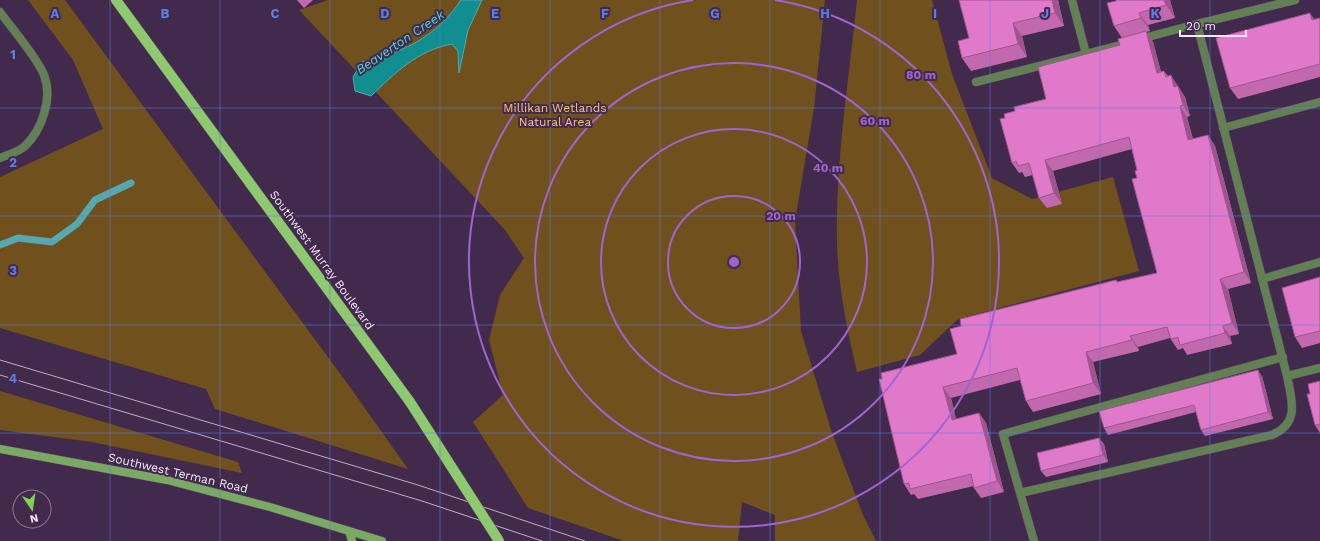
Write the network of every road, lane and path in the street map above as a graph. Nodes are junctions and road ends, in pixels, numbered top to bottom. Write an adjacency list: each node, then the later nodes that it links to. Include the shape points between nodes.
1 (116, 0): 21 (main road, Southwest Murray Boulevard, bridge, via 410,402)
2 (1072, 0): 6 (lane)
3 (1295, 0): 5 (lane)
4 (0, 12): 10 (lane, via 38,64 47,91 45,109 37,130 24,147)
5 (1197, 24): 6 (lane); 9 (lane)
6 (1086, 54): 7 (lane)
7 (976, 82)
8 (1320, 102): 9 (lane)
9 (1223, 128): 12 (lane)
10 (0, 158)
11 (1320, 262): 12 (lane)
12 (1262, 279): 13 (lane)
13 (1283, 357): 15 (lane); 17 (lane, via 1003,434)
14 (1320, 368): 15 (lane)
15 (1287, 376): 17 (lane, via 1292,403 1291,417 1287,426 1272,435)
16 (0, 449): 18 (street, Southwest Terman Road, via 167,480)
17 (1020, 493): 22 (lane)
18 (348, 531): 19 (street); 20 (street, Southwest Terman Road)
19 (352, 541)
20 (382, 541)
21 (499, 541)
22 (1034, 541)

